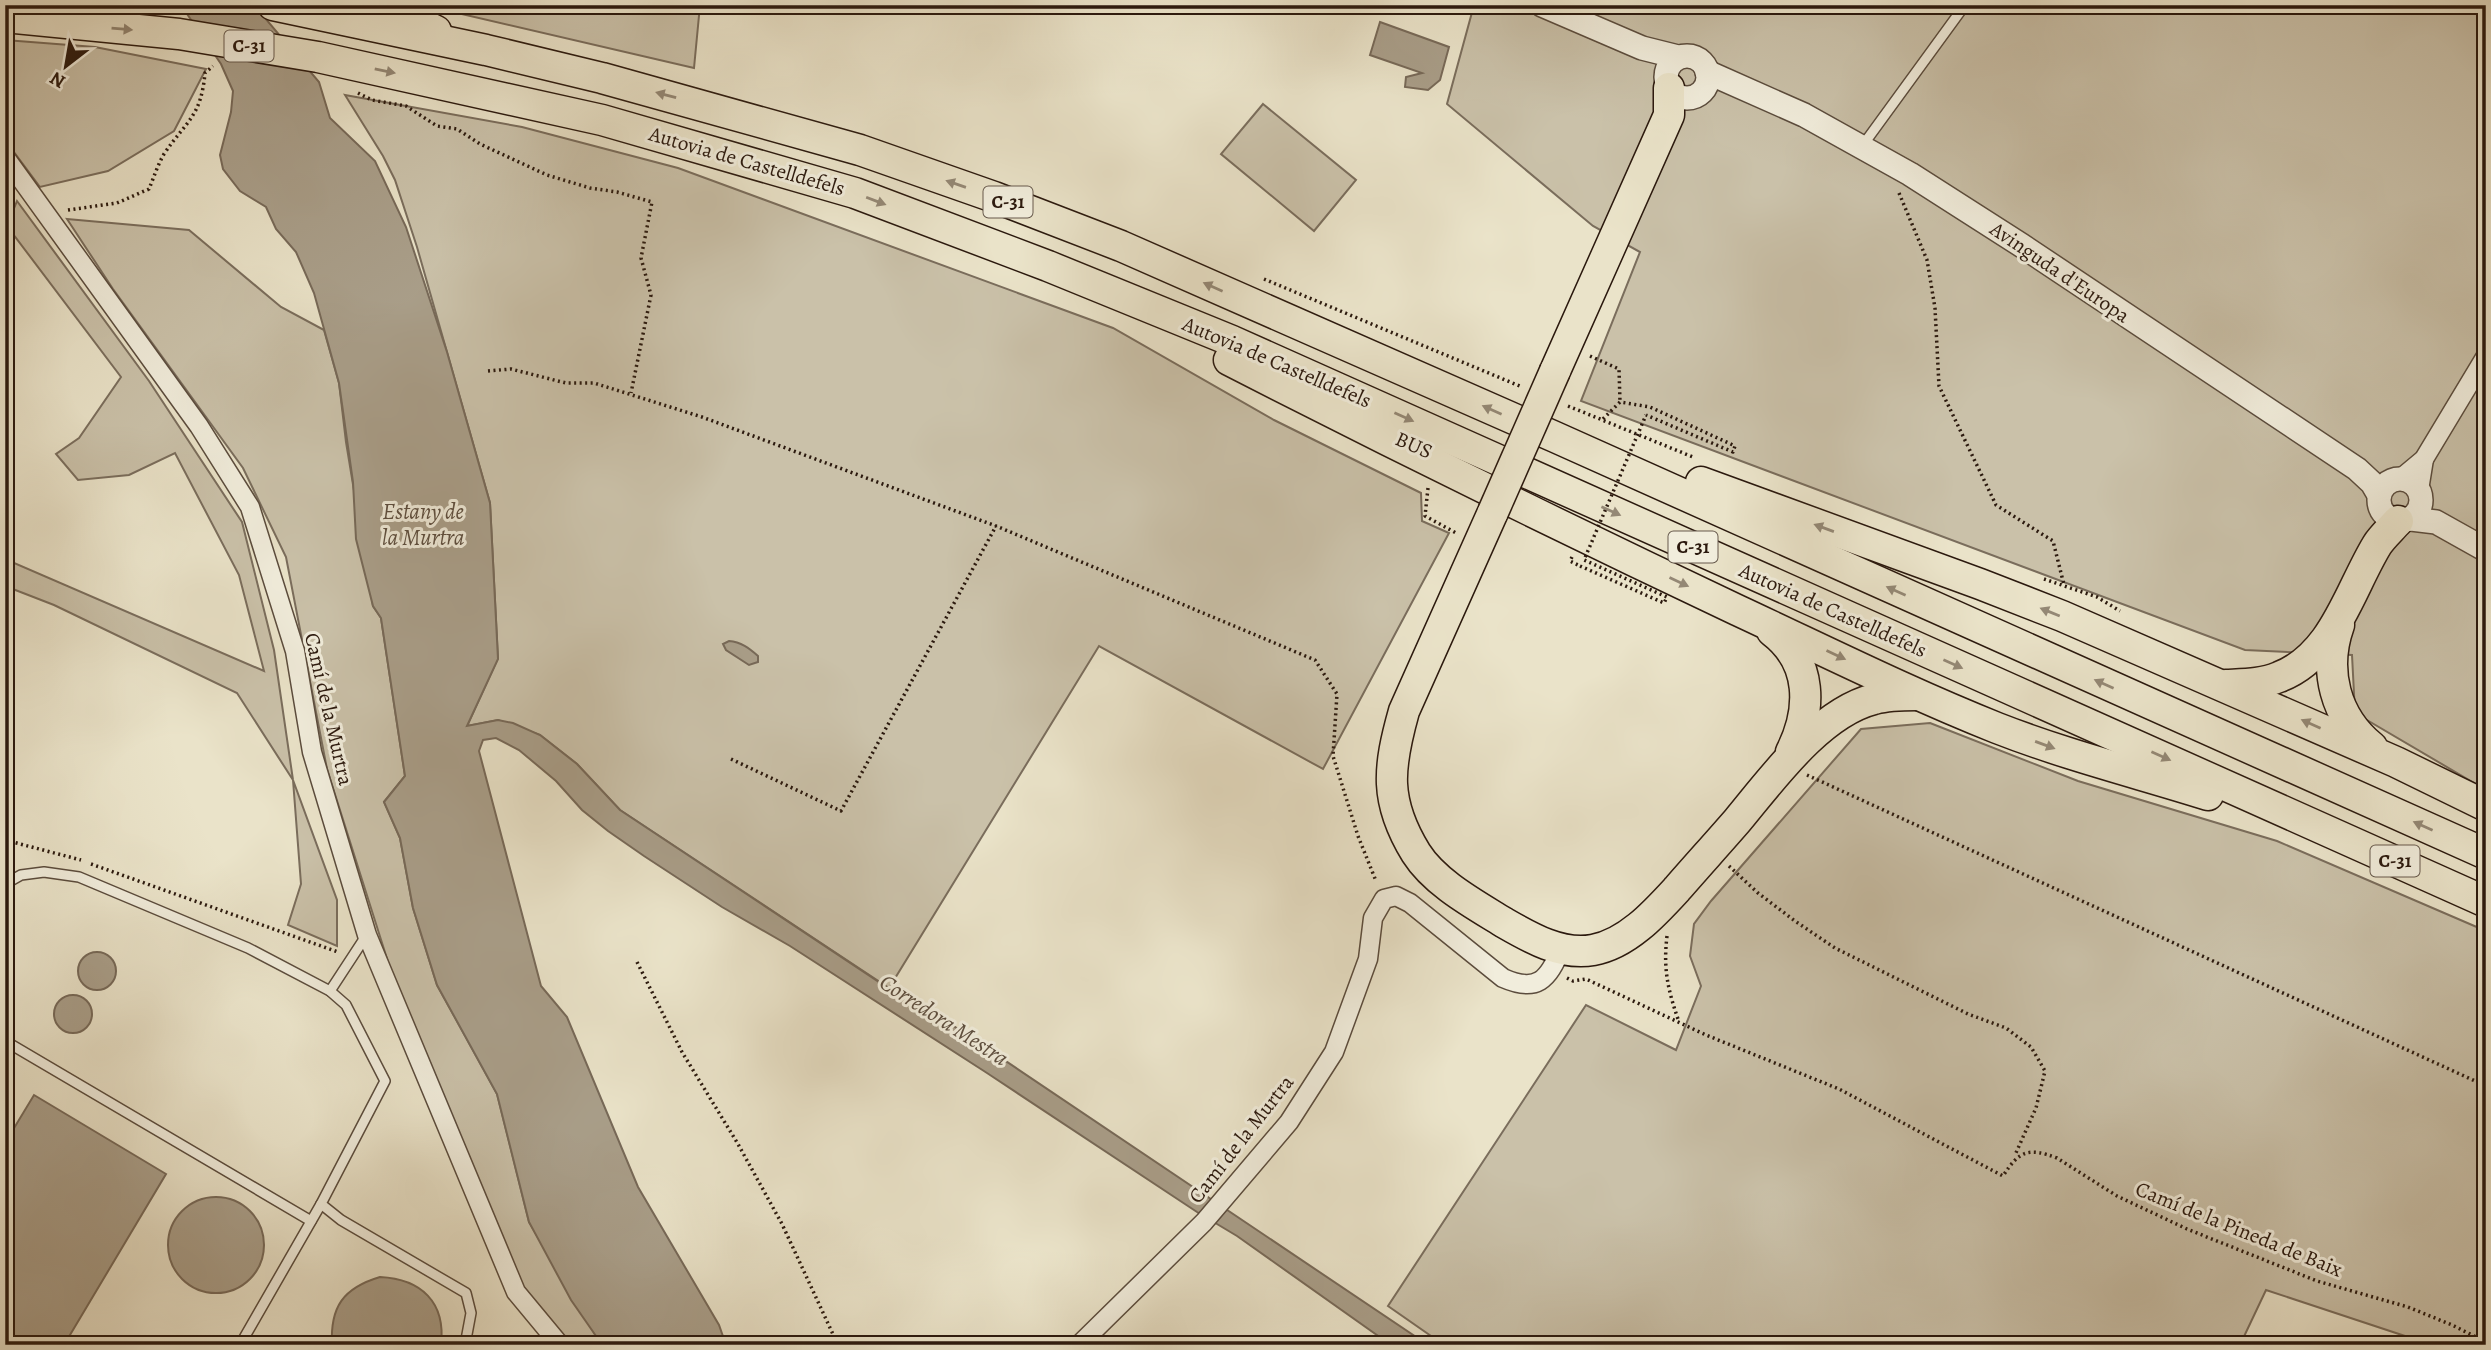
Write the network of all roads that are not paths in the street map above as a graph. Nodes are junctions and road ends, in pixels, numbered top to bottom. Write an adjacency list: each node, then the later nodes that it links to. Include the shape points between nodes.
1 (360, 5): 6 (highway, via 339,13)
2 (396, 5): 8 (highway, via 432,29)
3 (1542, 5): 9 (street, Avinguda d'Europa, via 1642,48)
4 (1965, 5): 10 (lane)
5 (275, 6): 6 (highway, Autovia de Castelldefels / C-31)
6 (316, 14): 8 (highway, Autovia de Castelldefels / C-31)
7 (13, 20): 12 (highway, Autovia de Castelldefels / C-31, one-way to 12, via 179,34 318,57 602,120 855,193)
8 (486, 50): 16 (highway, Autovia de Castelldefels / C-31, one-way to 8, via 1121,246 994,197 860,150)
9 (1683, 85): 10 (street, Avinguda d'Europa, via 1752,92); 33 (highway, bridge, via 1404,711 1395,742 1394,807 1421,861 1449,886)
10 (1862, 146): 19 (street, Avinguda d'Europa, via 2021,245)
11 (5, 157): 32 (street, Camí de la Murtra, via 199,426 250,507 295,651 312,752)
12 (1048, 266): 14 (highway); 28 (highway, Autovia de Castelldefels / C-31, one-way to 28, via 1244,346)
13 (2486, 356): 19 (street)
14 (1285, 389): 15 (lane); 18 (highway)
15 (1356, 436)
16 (1555, 437): 23 (highway, one-way to 16, via 1980,584 1674,472); 29 (highway, Autovia de Castelldefels / C-31, one-way to 16)
17 (1431, 473): 18 (lane, BUS)
18 (1463, 479): 22 (highway, one-way to 22)
19 (2400, 500): 20 (street, Avinguda d'Europa); 21 (highway)
20 (2486, 550)
21 (2344, 609): 23 (highway, via 2318,649 2293,671 2251,684); 25 (highway, via 2331,658 2337,698 2360,737)
22 (1752, 616): 24 (highway, one-way to 24); 26 (highway, via 1789,648 1804,674 1807,706)
23 (2222, 685): 25 (highway, one-way to 23)
24 (1920, 695): 26 (highway, via 1872,699 1843,713 1823,727); 28 (highway, one-way to 28, via 2059,750)
25 (2396, 762): 27 (highway)
26 (1793, 768): 33 (highway, via 1641,925 1610,945)
27 (2486, 806)
28 (2336, 835): 31 (highway, Autovia de Castelldefels / C-31)
29 (2486, 854)
30 (5, 884): 34 (lane, via 21,875 44,872 79,877 248,948)
31 (2486, 902)
32 (367, 935): 34 (lane); 40 (street, Camí de la Murtra, via 516,1292)
33 (1564, 963): 41 (street, Camí de la Murtra, via 1536,983 1520,986 1503,978 1410,903 1396,896 1384,899 1373,918 1368,959 1334,1052 1289,1122 1204,1222)
34 (330, 991): 36 (lane, via 346,1005 385,1082)
35 (5, 1041): 37 (lane)
36 (321, 1204): 37 (lane); 39 (lane, via 466,1293 471,1313)
37 (311, 1221): 38 (lane)
38 (240, 1345)
39 (465, 1345)
40 (559, 1345)
41 (1079, 1345)

